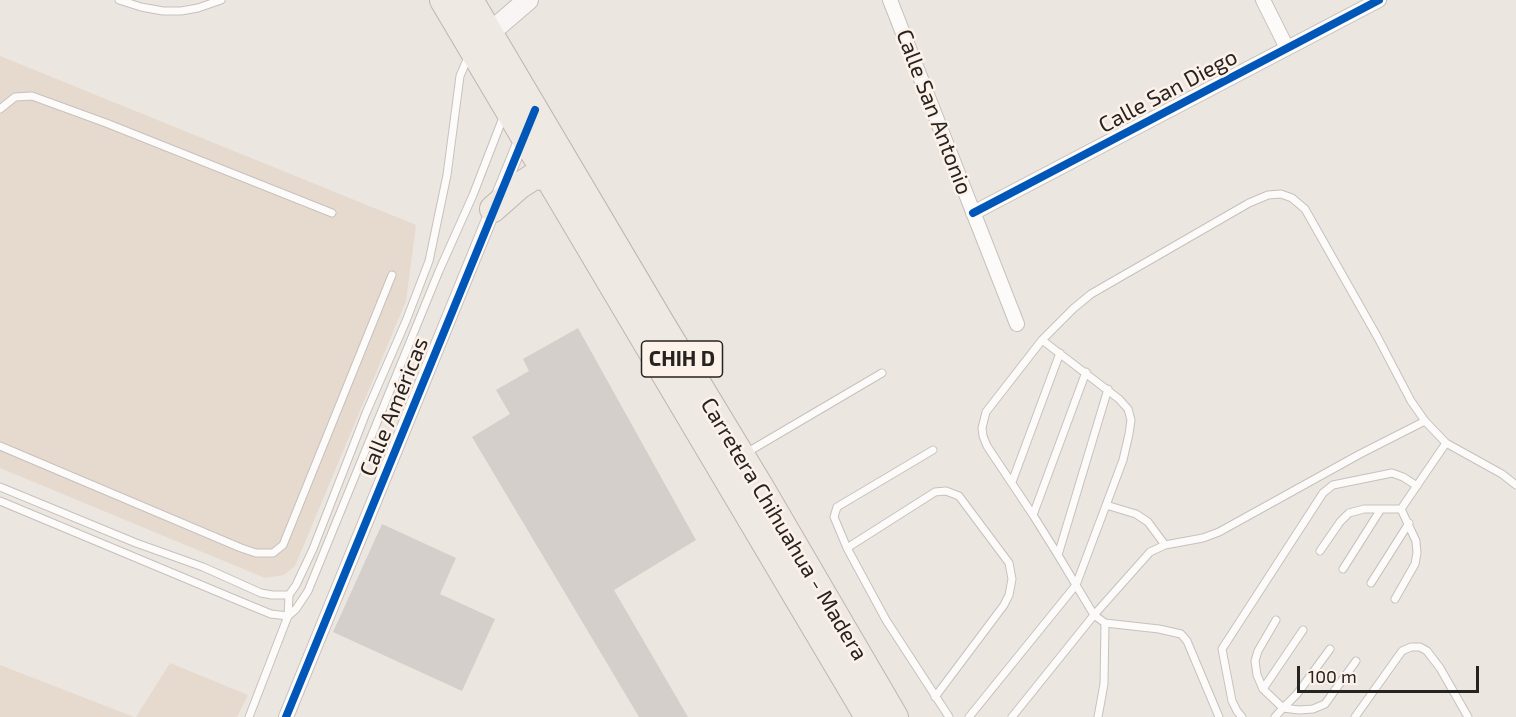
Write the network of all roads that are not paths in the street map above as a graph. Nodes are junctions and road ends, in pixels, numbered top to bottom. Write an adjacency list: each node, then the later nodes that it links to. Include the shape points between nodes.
1 (119, 0): 2 (lane, via 163,11 181,11)
2 (221, 0)
3 (443, 0): 9 (highway, Carretera Chihuahua - Madera / CHIH D)
4 (470, 0): 9 (highway, Carretera Chihuahua - Madera / CHIH D)
5 (528, 0): 9 (street)
6 (890, 0): 18 (street, Calle San Antonio)
7 (1263, 0): 10 (street)
8 (1379, 0): 10 (street, Calle San Diego)
9 (481, 40): 11 (highway, Carretera Chihuahua - Madera / CHIH D); 50 (lane, via 460,76 445,184 429,261 313,549)
10 (1287, 48): 18 (street, Calle San Diego)
11 (513, 95): 13 (highway, Carretera Chihuahua - Madera / CHIH D); 14 (highway, Carretera Chihuahua - Madera / CHIH D); 54 (lane, via 309,591)
12 (0, 109): 17 (lane, via 15,97 32,96)
13 (534, 110): 14 (street, Calle Américas); 30 (highway, Carretera Chihuahua - Madera / CHIH D)
14 (523, 135): 15 (highway, Carretera Chihuahua - Madera / CHIH D); 16 (street, Calle Américas)
15 (548, 176): 16 (highway, via 533,177); 30 (highway, Carretera Chihuahua - Madera / CHIH D)
16 (493, 209): 65 (street, Calle Américas)
17 (332, 213)
18 (973, 213): 20 (street, Calle San Antonio)
19 (392, 275): 28 (lane, via 283,545 273,554 240,548)
20 (1017, 324)
21 (1042, 340): 22 (lane); 26 (lane, via 1091,294 1249,203 1281,194 1305,209); 31 (lane, via 983,420 987,446)
22 (1060, 353): 23 (lane); 31 (lane)
23 (1086, 372): 25 (lane); 39 (lane)
24 (882, 373): 30 (lane)
25 (1108, 389): 36 (lane, via 1128,409 1131,420 1123,460); 44 (lane)
26 (1425, 421): 27 (lane); 41 (lane, via 1219,532)
27 (1446, 443): 32 (lane); 33 (lane)
28 (0, 446)
29 (933, 450): 42 (lane, via 837,507 835,522)
30 (731, 462): 46 (highway, Carretera Chihuahua - Madera / CHIH D); 49 (highway, Carretera Chihuahua - Madera / CHIH D)
31 (1012, 482): 39 (lane)
32 (1516, 485)
33 (1417, 486): 38 (lane); 73 (lane, via 1392,474 1333,485 1323,493 1222,649 1232,701)
34 (0, 487): 50 (lane, via 261,592)
35 (0, 501): 54 (lane, via 271,614)
36 (1106, 505): 41 (lane, via 1142,518); 48 (lane)
37 (1382, 509): 38 (lane); 43 (lane, via 1349,513); 45 (lane)
38 (1401, 509): 40 (lane)
39 (1033, 515): 44 (lane)
40 (1408, 523): 47 (lane); 51 (lane, via 1417,553)
41 (1165, 545): 53 (lane, via 1150,552)
42 (848, 548): 62 (lane, via 900,644); 62 (lane, via 935,492 946,491 959,496 1009,562 1009,595)
43 (1320, 551)
44 (1058, 555): 48 (lane)
45 (1343, 568)
46 (809, 569): 49 (highway, via 805,584); 52 (highway, Carretera Chihuahua - Madera / CHIH D)
47 (1371, 584)
48 (1076, 585): 53 (lane); 69 (lane)
49 (791, 589): 57 (highway, Carretera Chihuahua - Madera / CHIH D)
50 (289, 595): 54 (lane)
51 (1395, 599)
52 (834, 613): 57 (highway, via 820,613); 67 (highway, Carretera Chihuahua - Madera / CHIH D)
53 (1094, 615): 56 (lane); 70 (lane)
54 (288, 616): 64 (lane)
55 (1276, 620): 61 (lane, via 1255,661)
56 (1105, 623): 71 (lane, via 1104,684); 72 (lane, via 1181,634)
57 (812, 625): 66 (highway, Carretera Chihuahua - Madera / CHIH D)
58 (1303, 630): 61 (lane)
59 (1330, 649): 63 (lane)
60 (1356, 661): 63 (lane, via 1325,704 1306,709)
61 (1263, 689): 63 (lane)
62 (935, 697): 68 (lane)
63 (1283, 708): 74 (lane)
64 (249, 717)
65 (286, 717)
66 (868, 717)
67 (895, 717)
68 (949, 717)
69 (969, 717)
70 (1012, 717)
71 (1098, 717)
72 (1220, 717)
73 (1242, 717)
74 (1275, 717)
75 (1355, 717): 76 (lane, via 1402,651 1420,647 1440,668)
76 (1468, 717)

